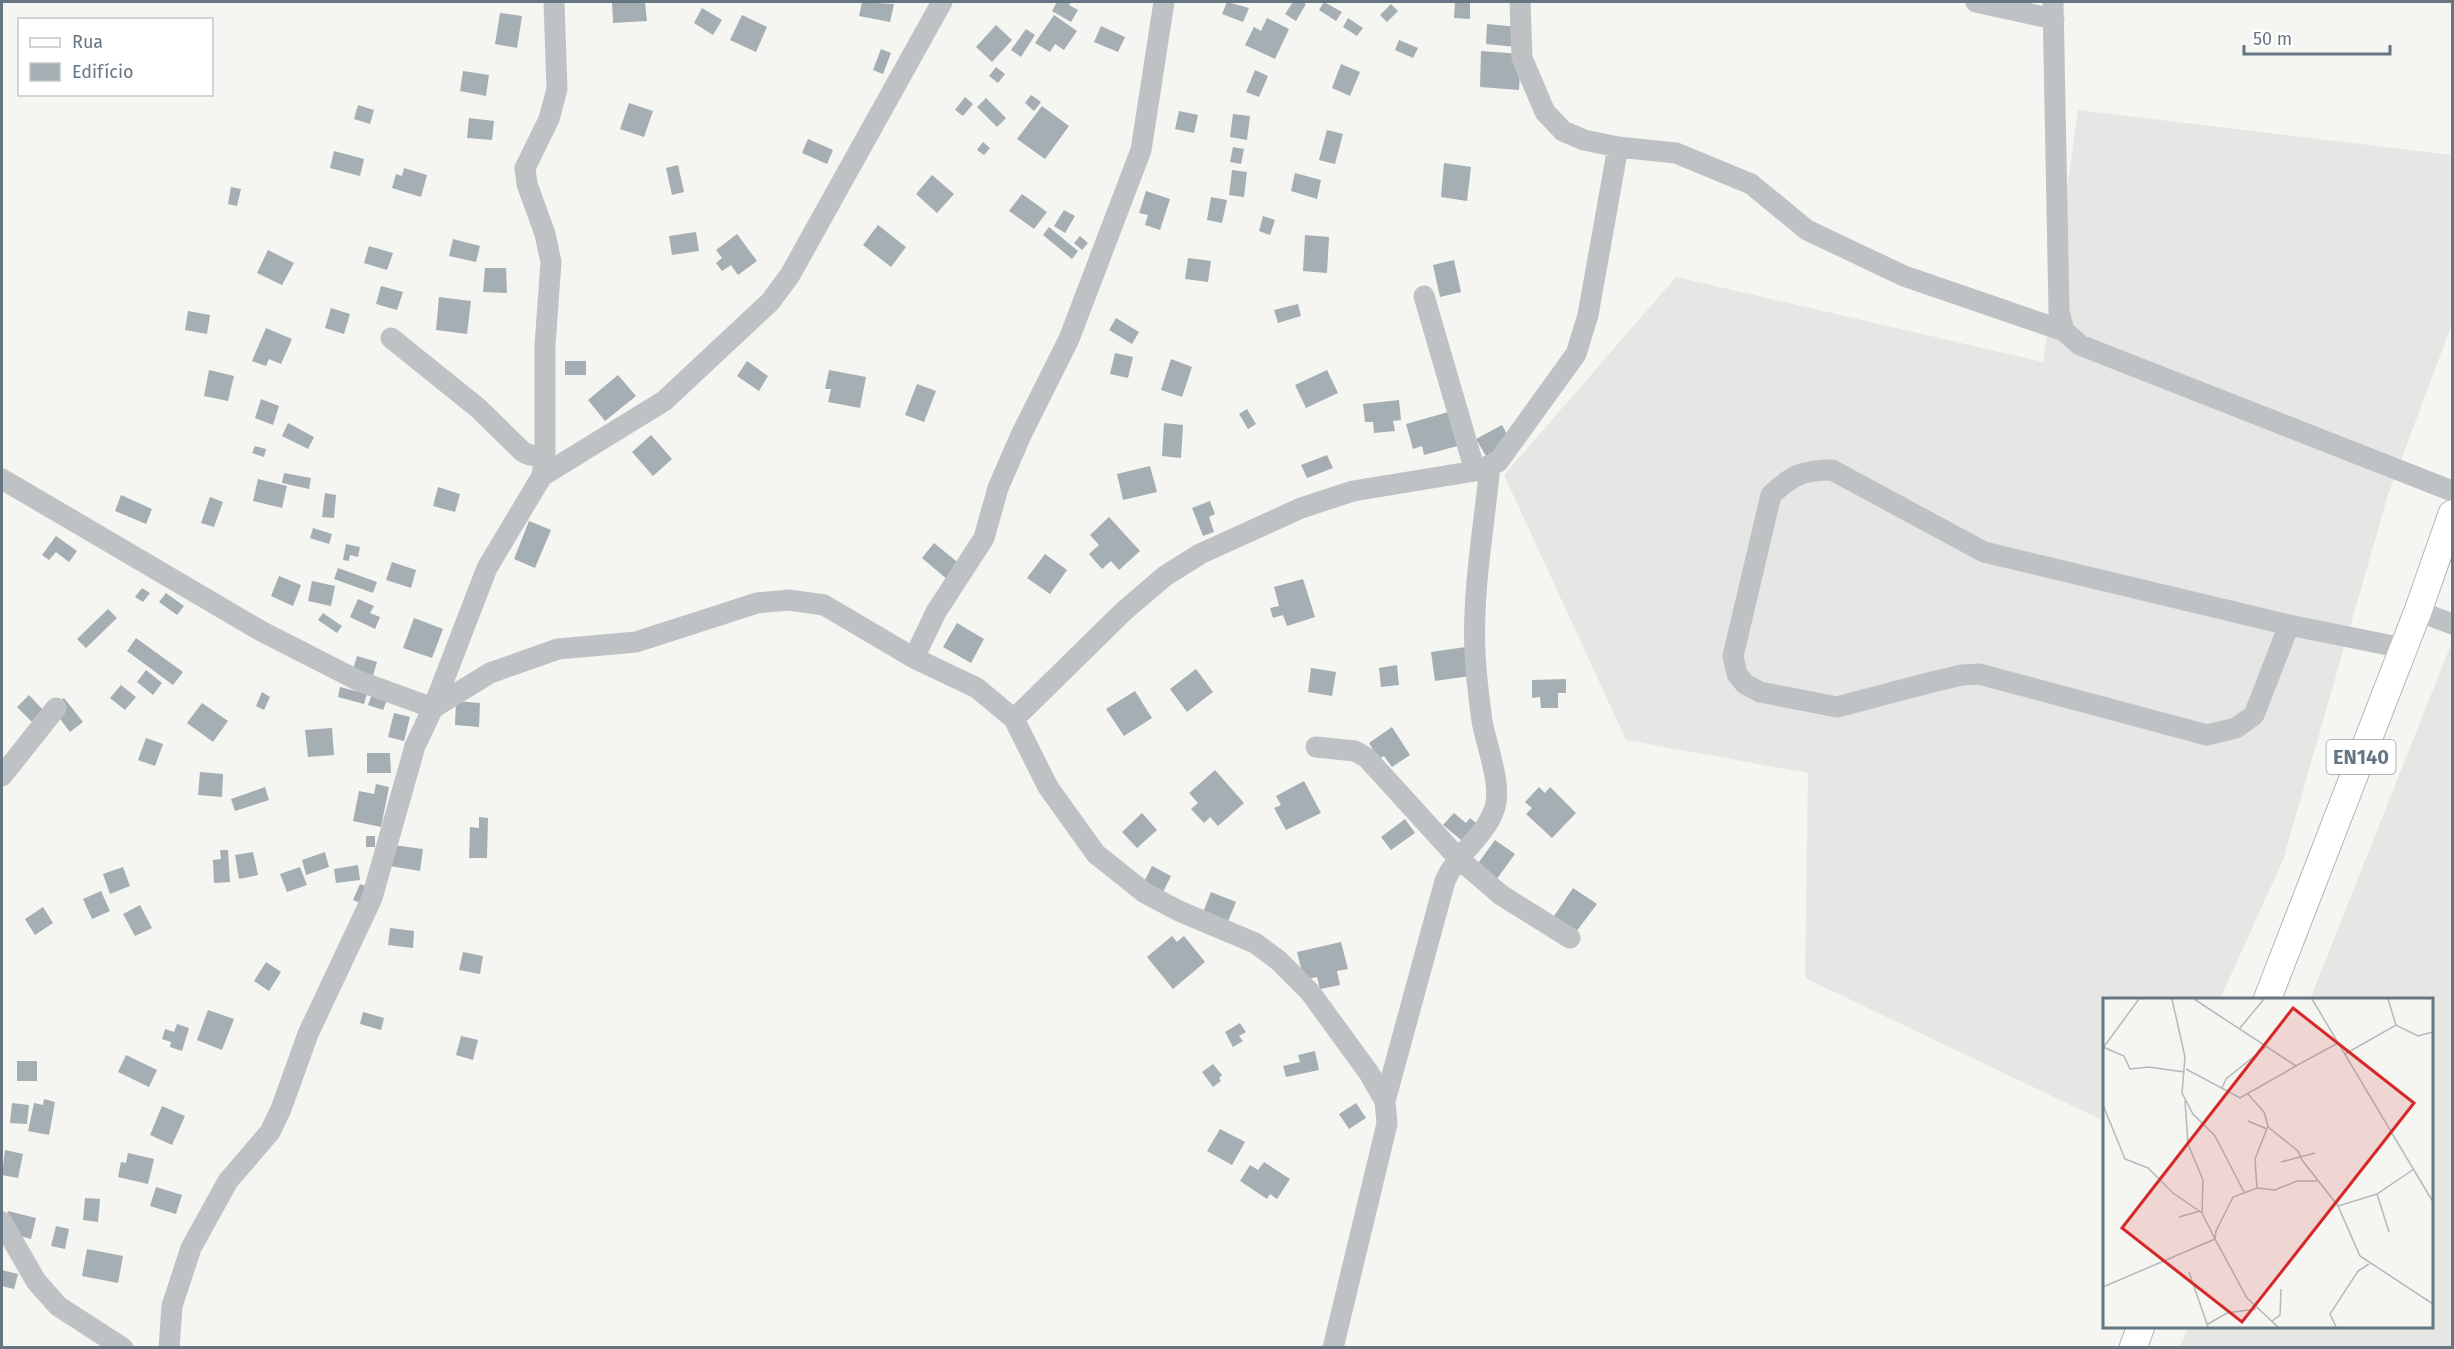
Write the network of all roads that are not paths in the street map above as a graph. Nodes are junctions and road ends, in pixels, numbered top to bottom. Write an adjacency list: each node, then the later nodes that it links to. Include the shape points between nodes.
1 (554, 2): 11 (street, via 557,89 549,119 525,168 551,262 545,345)
2 (942, 2): 13 (street, via 790,275 770,302 664,401)
3 (1164, 2): 21 (street, via 1142,150 1069,339 998,488 984,538 936,612)
4 (1520, 2): 7 (street, via 1522,58 1545,112 1563,131)
5 (1976, 2): 6 (street)
6 (2053, 10): 9 (street, via 2059,311)
7 (1618, 147): 9 (street, via 1676,153 1751,184 1807,230 1904,276); 12 (street, via 1588,315 1576,354 1498,462)
8 (1424, 296): 12 (street)
9 (2064, 331): 15 (street, via 2080,345)
10 (391, 338): 11 (street, via 478,408 527,455)
11 (545, 452): 13 (street)
12 (1482, 469): 24 (street, via 1353,491 1300,508 1200,554 1165,576 1124,611); 27 (street, via 1475,652 1482,720 1497,793 1496,806 1485,829)
13 (542, 476): 23 (street, via 488,568)
14 (2, 479): 23 (street, via 261,631 359,681)
15 (2452, 492)
16 (2452, 514): 17 (main road, EN140)
17 (2418, 610): 18 (street); 20 (main road, EN140)
18 (2452, 624)
19 (2289, 626): 19 (street, via 1984,552 1832,470 1809,470 1788,479 1771,495 1733,656 1737,674 1745,684 1761,692 1837,708 1932,682 1979,674 2206,735 2236,728 2254,715); 20 (street)
20 (2403, 648): 29 (main road, EN140)
21 (914, 658): 23 (street, via 824,605 789,600 768,602 636,642 558,650 490,673); 24 (street, via 977,688)
22 (56, 708): 26 (street)
23 (433, 708): 34 (street, via 415,746 372,898 308,1034 281,1109 270,1132 228,1181 191,1248 172,1306)
24 (1014, 719): 30 (street, via 1048,787 1096,854 1145,893 1255,943 1278,960 1310,992)
25 (1316, 747): 27 (street, via 1355,752 1367,758)
26 (2, 776)
27 (1458, 858): 28 (street, via 1501,894); 30 (street, via 1445,881)
28 (1570, 938)
29 (2267, 998)
30 (1385, 1101): 35 (street, via 1387,1125)
31 (2, 1222): 33 (street, via 36,1281 58,1306)
32 (2140, 1328): 36 (main road)
33 (123, 1347)
34 (169, 1347)
35 (1333, 1347)
36 (2133, 1347)

